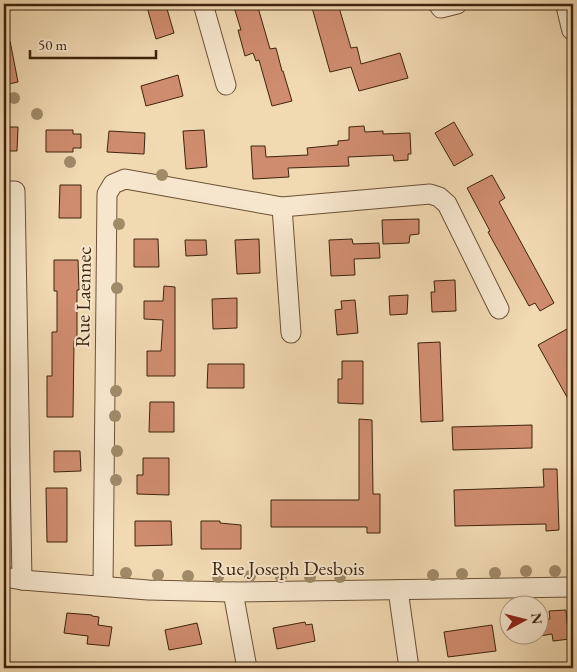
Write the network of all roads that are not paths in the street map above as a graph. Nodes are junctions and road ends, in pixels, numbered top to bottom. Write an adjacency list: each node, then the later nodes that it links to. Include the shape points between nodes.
1 (203, 4): 6 (street)
2 (438, 4): 3 (street, via 441,8)
3 (457, 4)
4 (567, 4): 5 (street)
5 (573, 29)
6 (226, 85)
7 (4, 191): 11 (street, via 15,191)
8 (282, 207): 9 (street, Rue Laennec, via 430,194 439,197 447,204); 10 (street); 12 (street, Rue Laennec, via 125,179 113,184 107,194)
9 (499, 309)
10 (291, 333)
11 (13, 578): 12 (street, Rue Joseph Desbois)
12 (103, 586): 15 (street, Rue Joseph Desbois)
13 (573, 587): 14 (street, Rue Joseph Desbois)
14 (398, 590): 15 (street, Rue Joseph Desbois); 17 (street)
15 (233, 592): 16 (street)
16 (247, 668)
17 (409, 668)

